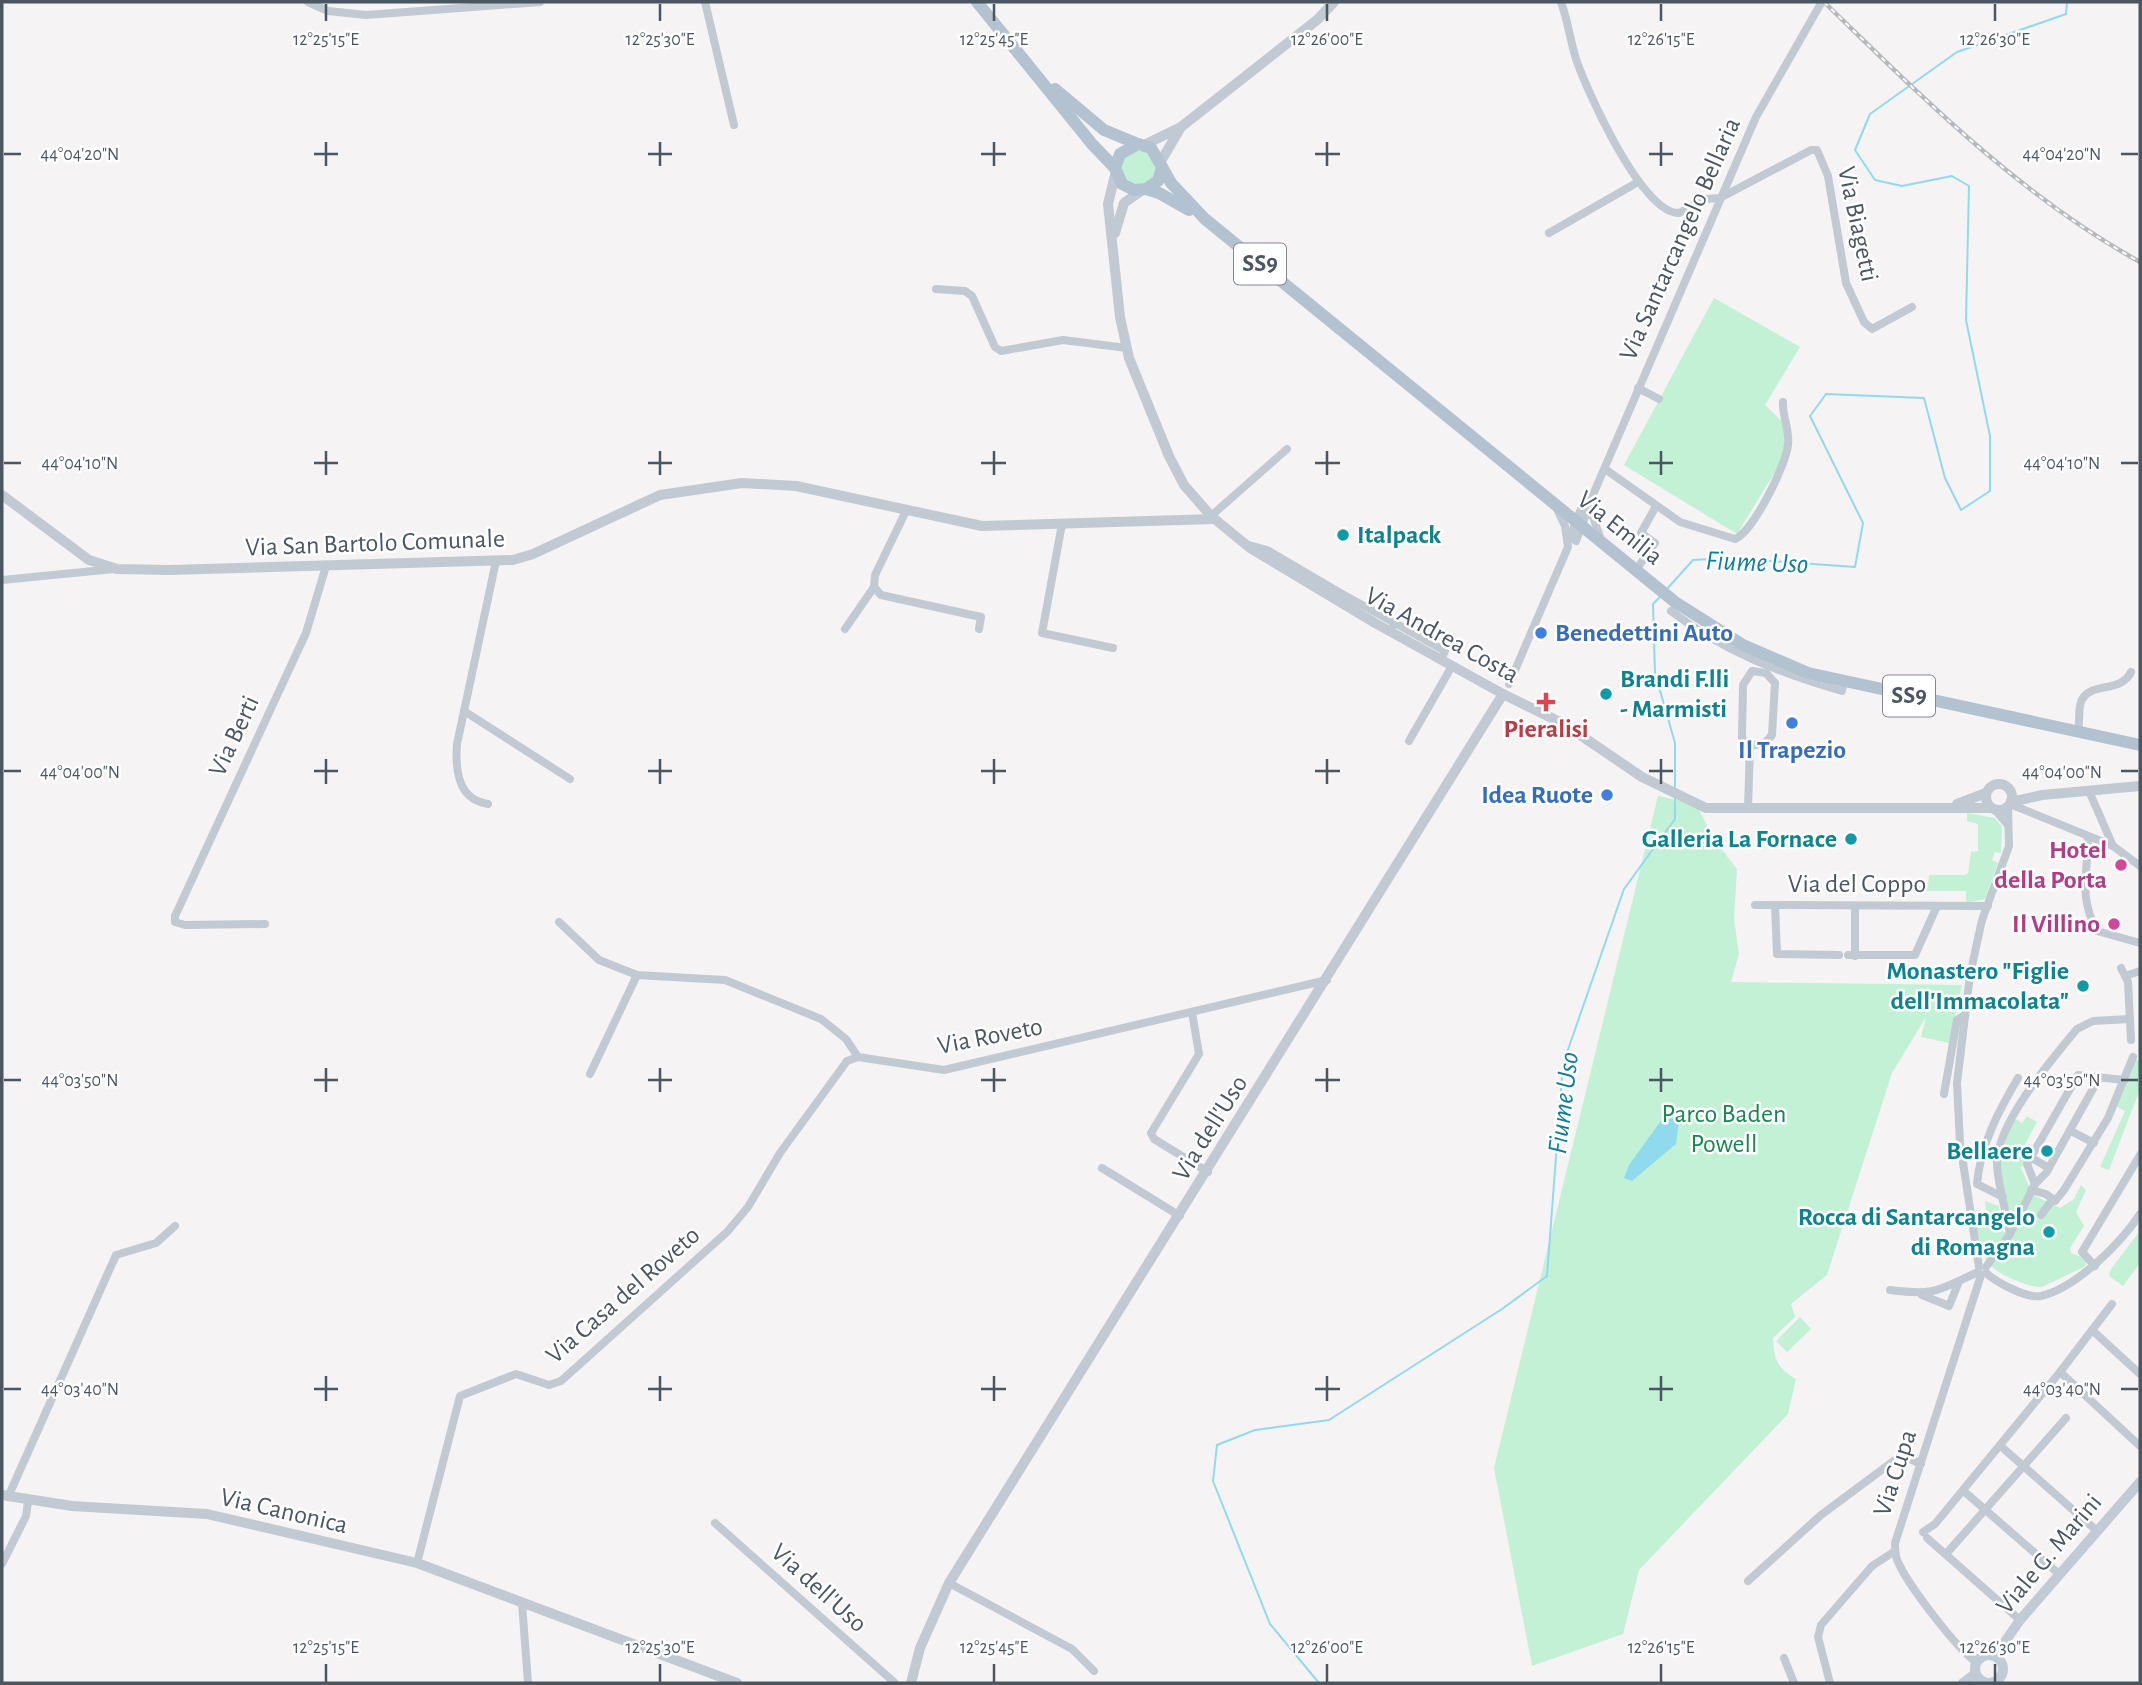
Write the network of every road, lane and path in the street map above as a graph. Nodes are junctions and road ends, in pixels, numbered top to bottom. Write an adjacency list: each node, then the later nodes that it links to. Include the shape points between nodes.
1 (308, 2): 2 (street, via 328,11 366,15)
2 (540, 2)
3 (705, 2): 9 (street)
4 (977, 2): 8 (main road, Via Emilia)
5 (1334, 2): 10 (street)
6 (1561, 2): 14 (street, via 1581,71)
7 (1820, 5): 16 (street, Via Santarcangelo Bellaria, via 1756,117)
8 (1031, 68): 11 (main road, Via Emilia, via 1104,130); 13 (main road, Via Emilia)
9 (734, 125)
10 (1181, 127): 11 (street); 12 (street)
11 (1141, 145): 12 (main road, Via Emilia, via 1152,148); 13 (main road, via 1120,154)
12 (1161, 164): 15 (main road, via 1158,181); 17 (main road, Via Emilia / SS9, via 1171,183)
13 (1115, 169): 15 (main road, Via Emilia, via 1122,184); 19 (street, Via Andrea Costa, via 1108,204)
14 (1639, 182): 16 (street, via 1675,214 1706,199); 18 (street)
15 (1144, 190): 17 (main road, Via Emilia / SS9, via 1159,193); 19 (street, Via Andrea Costa, via 1124,203)
16 (1720, 198): 21 (street, Via Biagetti, via 1811,150 1819,152 1828,176 1846,283 1870,328); 23 (street, Via Santarcangelo Bellaria)
17 (1205, 219): 30 (main road, Via Emilia / SS9)
18 (1549, 233)
19 (1114, 241): 22 (street, Via Andrea Costa)
20 (936, 289): 22 (street, via 965,291 972,296 1001,351 1063,340)
21 (1912, 307)
22 (1127, 348): 33 (street, Via Andrea Costa, via 1169,456 1184,485)
23 (1638, 387): 24 (street); 27 (street, Via Santarcangelo Bellaria)
24 (1659, 398)
25 (1783, 402): 31 (street, via 1786,456 1747,532 1735,539 1680,522)
26 (1287, 449): 33 (street)
27 (1608, 471): 29 (street, Via Santarcangelo Bellaria); 31 (street)
28 (2, 495): 40 (street, Via San Bartolo Comunale, via 89,559)
29 (1590, 500): 30 (street, via 1575,506); 35 (street, Via Santarcangelo Bellaria, via 1578,512); 37 (street, via 1592,520)
30 (1553, 502): 35 (main road, Via Emilia / SS9); 36 (street)
31 (1656, 506): 41 (street, via 1641,533 1655,543)
32 (907, 509): 34 (street, Via San Bartolo Comunale, via 982,526); 38 (street, Via San Bartolo Comunale, via 796,486 742,483 702,487 634,504 533,554); 43 (street, via 875,575)
33 (1213, 518): 34 (street, Via San Bartolo Comunale); 48 (street, Via Andrea Costa, via 1244,544 1393,627)
34 (1062, 524): 47 (street, via 1042,633)
35 (1580, 524): 36 (street, Via Santarcangelo Bellaria); 37 (main road, Via Emilia / SS9)
36 (1570, 544): 37 (street, via 1588,539); 51 (street, Via Santarcangelo Bellaria)
37 (1604, 544): 41 (main road, Via Emilia / SS9)
38 (496, 561): 39 (street, Via San Bartolo Comunale); 53 (street)
39 (326, 566): 40 (street, Via San Bartolo Comunale); 82 (street, Via Berti, via 306,633 177,908 175,922)
40 (117, 569): 42 (street)
41 (1639, 573): 50 (main road, Via Emilia / SS9, via 1725,635 1777,661)
42 (2, 580)
43 (874, 587): 45 (street); 46 (street, via 881,595 981,618)
44 (1671, 611): 50 (street, via 1720,644 1769,667 1842,691)
45 (845, 629)
46 (979, 629)
47 (1113, 648)
48 (1452, 666): 52 (street, Via Andrea Costa); 55 (street)
49 (2130, 672): 54 (street, via 2120,684 2085,695)
50 (1844, 682): 54 (main road, Via Emilia / SS9)
51 (1509, 684)
52 (1503, 694): 67 (street, Via Andrea Costa, via 1564,724 1642,777 1702,806); 87 (street, Via dell'Uso)
53 (464, 711): 58 (street); 64 (street, via 455,768 462,789 475,802)
54 (2078, 730): 56 (main road, Via Emilia / SS9)
55 (1409, 741)
56 (2140, 744)
57 (1750, 746): 57 (street, via 1765,743 1772,735 1775,683 1762,671 1749,674 1743,685 1742,738); 67 (street)
58 (570, 779)
59 (2140, 786): 61 (street)
60 (2010, 790): 62 (street, via 1999,784); 63 (street); 65 (street)
61 (2089, 791): 63 (street); 71 (street)
62 (1986, 793): 66 (street, Via Andrea Costa); 68 (street)
63 (2042, 794): 65 (street)
64 (488, 804)
65 (2010, 804): 68 (street); 69 (street); 70 (street)
66 (1950, 806): 67 (street, Via Andrea Costa); 68 (street, Via Andrea Costa)
67 (1748, 808)
68 (1993, 809): 69 (street)
69 (2007, 824): 79 (street, via 2007,855)
70 (2088, 837): 71 (street); 72 (street)
71 (2110, 844): 72 (street, via 2096,848); 73 (street)
72 (2088, 857): 83 (street, via 2083,897 2097,931)
73 (2140, 866)
74 (1755, 905): 75 (street, Via del Coppo)
75 (1775, 905): 76 (street, Via del Coppo); 84 (street, via 1777,954)
76 (1855, 906): 77 (street, Via del Coppo); 84 (street)
77 (1937, 906): 78 (street, Via del Coppo); 84 (street, via 1915,955)
78 (1958, 906): 79 (street, Via del Coppo); 80 (street, Via del Coppo, via 1979,914)
79 (1988, 906): 80 (street)
80 (1982, 920): 89 (street)
81 (559, 922): 86 (street, via 599,960)
82 (265, 924)
83 (2140, 943)
84 (1847, 955)
85 (2140, 971): 90 (street, via 2123,972)
86 (637, 975): 92 (street, via 725,980 821,1019 846,1039); 94 (street)
87 (1327, 980): 88 (street, Via Roveto); 105 (street, Via dell'Uso)
88 (1192, 1012): 92 (street, Via Roveto, via 944,1070); 105 (street, via 1199,1054 1151,1133)
89 (1965, 1015): 98 (street, via 1957,1020); 115 (street, via 1956,1102 1968,1209)
90 (2130, 1019): 91 (street); 107 (street, via 2093,1021 2077,1029 2013,1118 1999,1146)
91 (2131, 1040)
92 (858, 1057): 137 (street, Via Casa del Roveto, via 847,1061 727,1232 561,1381 549,1385 516,1374 460,1396)
93 (2133, 1057): 97 (street)
94 (590, 1074)
95 (2018, 1078): 107 (street, via 1999,1112 1979,1168 1977,1184)
96 (2099, 1078): 97 (street); 99 (street); 102 (street, via 2078,1075)
97 (2124, 1080): 100 (street)
98 (1944, 1094)
99 (2071, 1131): 100 (street); 104 (street)
100 (2094, 1143): 108 (street)
101 (2140, 1155): 114 (street, via 2082,1252)
102 (2030, 1157): 104 (street); 106 (street)
103 (1102, 1168): 111 (street)
104 (2049, 1168): 106 (street)
105 (1208, 1172): 111 (street, Via dell'Uso)
106 (2033, 1187): 108 (street); 113 (street)
107 (2003, 1196): 113 (street)
108 (2054, 1200): 110 (street)
109 (2140, 1214): 114 (street)
110 (2041, 1215)
111 (1180, 1216): 141 (street, Via dell'Uso)
112 (175, 1226): 130 (street, via 156,1242 116,1255)
113 (2010, 1234): 115 (street)
114 (2095, 1266): 115 (street, via 2041,1296 2028,1294)
115 (1982, 1268): 116 (street); 126 (street, Via Cupa)
116 (1958, 1284): 118 (street); 118 (street, via 1950,1306)
117 (1890, 1290): 118 (street)
118 (1920, 1294)
119 (2112, 1304): 120 (street)
120 (2092, 1330): 121 (street); 122 (street)
121 (2060, 1372): 124 (street); 136 (street, via 1925,1535)
122 (2140, 1374)
123 (2066, 1418): 127 (street)
124 (2140, 1446)
125 (2004, 1450): 127 (street)
126 (1921, 1464): 135 (street, Via Cupa); 140 (street, via 1908,1458 1895,1460 1821,1515)
127 (2024, 1467): 132 (street); 134 (street)
128 (2140, 1482): 134 (main road, Viale G. Marini)
129 (1966, 1493): 132 (street)
130 (5, 1496): 131 (street, Via Canonica)
131 (29, 1502): 137 (street, Via Canonica, via 207,1514); 138 (street)
132 (1986, 1510): 136 (street); 139 (street)
133 (715, 1523): 150 (street, Via dell'Uso)
134 (2097, 1531): 139 (main road, Viale G. Marini)
135 (1895, 1550): 146 (street, Via Cupa, via 1905,1574); 153 (street, via 1872,1566 1821,1625 1818,1637)
136 (1946, 1554): 143 (street)
137 (417, 1563): 142 (street, Via Canonica)
138 (2, 1564)
139 (2059, 1574): 143 (main road, Viale G. Marini)
140 (1748, 1581)
141 (949, 1583): 147 (street, via 1072,1649); 151 (street, Via dell'Uso, via 920,1648)
142 (522, 1603): 148 (street); 149 (street, Via Canonica)
143 (2020, 1620): 144 (main road, Viale G. Marini)
144 (1995, 1656): 146 (main road, via 1983,1656); 155 (main road, via 2003,1672)
145 (1784, 1658): 152 (street)
146 (1976, 1668): 154 (main road); 155 (main road, via 1981,1681)
147 (1094, 1671)
148 (528, 1683)
149 (737, 1683)
150 (895, 1683)
151 (911, 1683)
152 (1794, 1683)
153 (1830, 1683)
154 (1963, 1683)
155 (1990, 1683)

